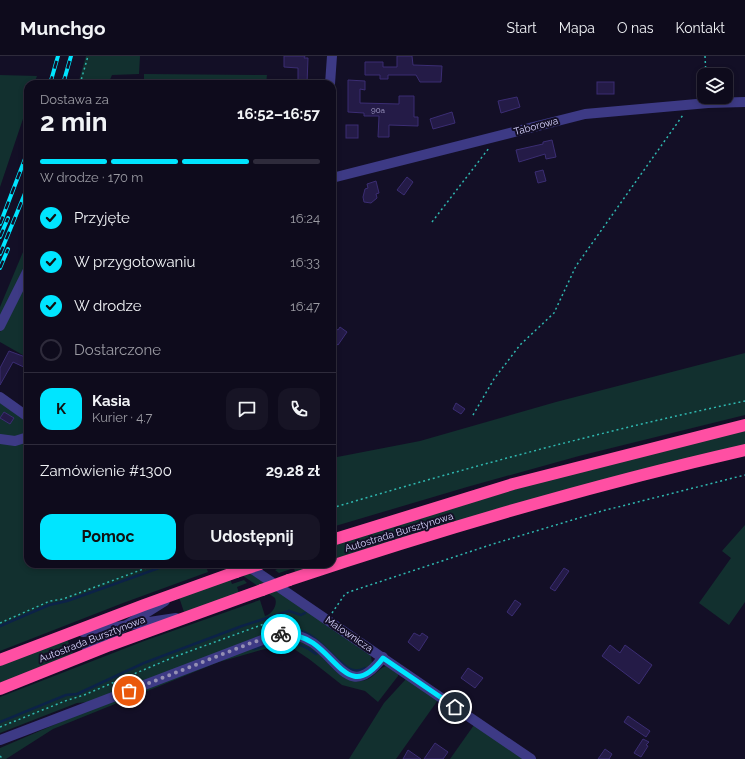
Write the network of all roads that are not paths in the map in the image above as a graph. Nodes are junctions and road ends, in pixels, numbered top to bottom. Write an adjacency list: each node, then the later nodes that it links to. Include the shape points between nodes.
1 (332, 56): 2 (street)
2 (330, 80)
3 (745, 102): 4 (street, Taborowa, via 626,112 600,111)
4 (336, 177)
5 (24, 278): 6 (street)
6 (0, 326)
7 (1, 400): 8 (street)
8 (24, 414)
9 (745, 425): 13 (highway, Autostrada Bursztynowa, via 513,484)
10 (24, 438): 11 (street, via 15,441)
11 (0, 439)
12 (745, 450): 14 (highway, Autostrada Bursztynowa, bridge, via 514,510)
13 (336, 539)
14 (336, 565)
15 (248, 568): 18 (highway, Autostrada Bursztynowa, bridge)
16 (251, 568): 23 (street, Malownicza)
17 (327, 568): 19 (highway, Autostrada Bursztynowa, bridge)
18 (178, 592): 20 (street); 21 (highway, Autostrada Bursztynowa)
19 (186, 616): 20 (street); 22 (highway, Autostrada Bursztynowa)
20 (126, 625): 21 (street); 22 (street)
21 (65, 635): 24 (highway, Autostrada Bursztynowa)
22 (75, 658): 25 (highway, Autostrada Bursztynowa)
23 (383, 658): 26 (street, via 368,674 354,676 344,673 309,640 295,635 278,634); 27 (street, Malownicza)
24 (0, 660)
25 (0, 689)
26 (0, 740)
27 (531, 759)

